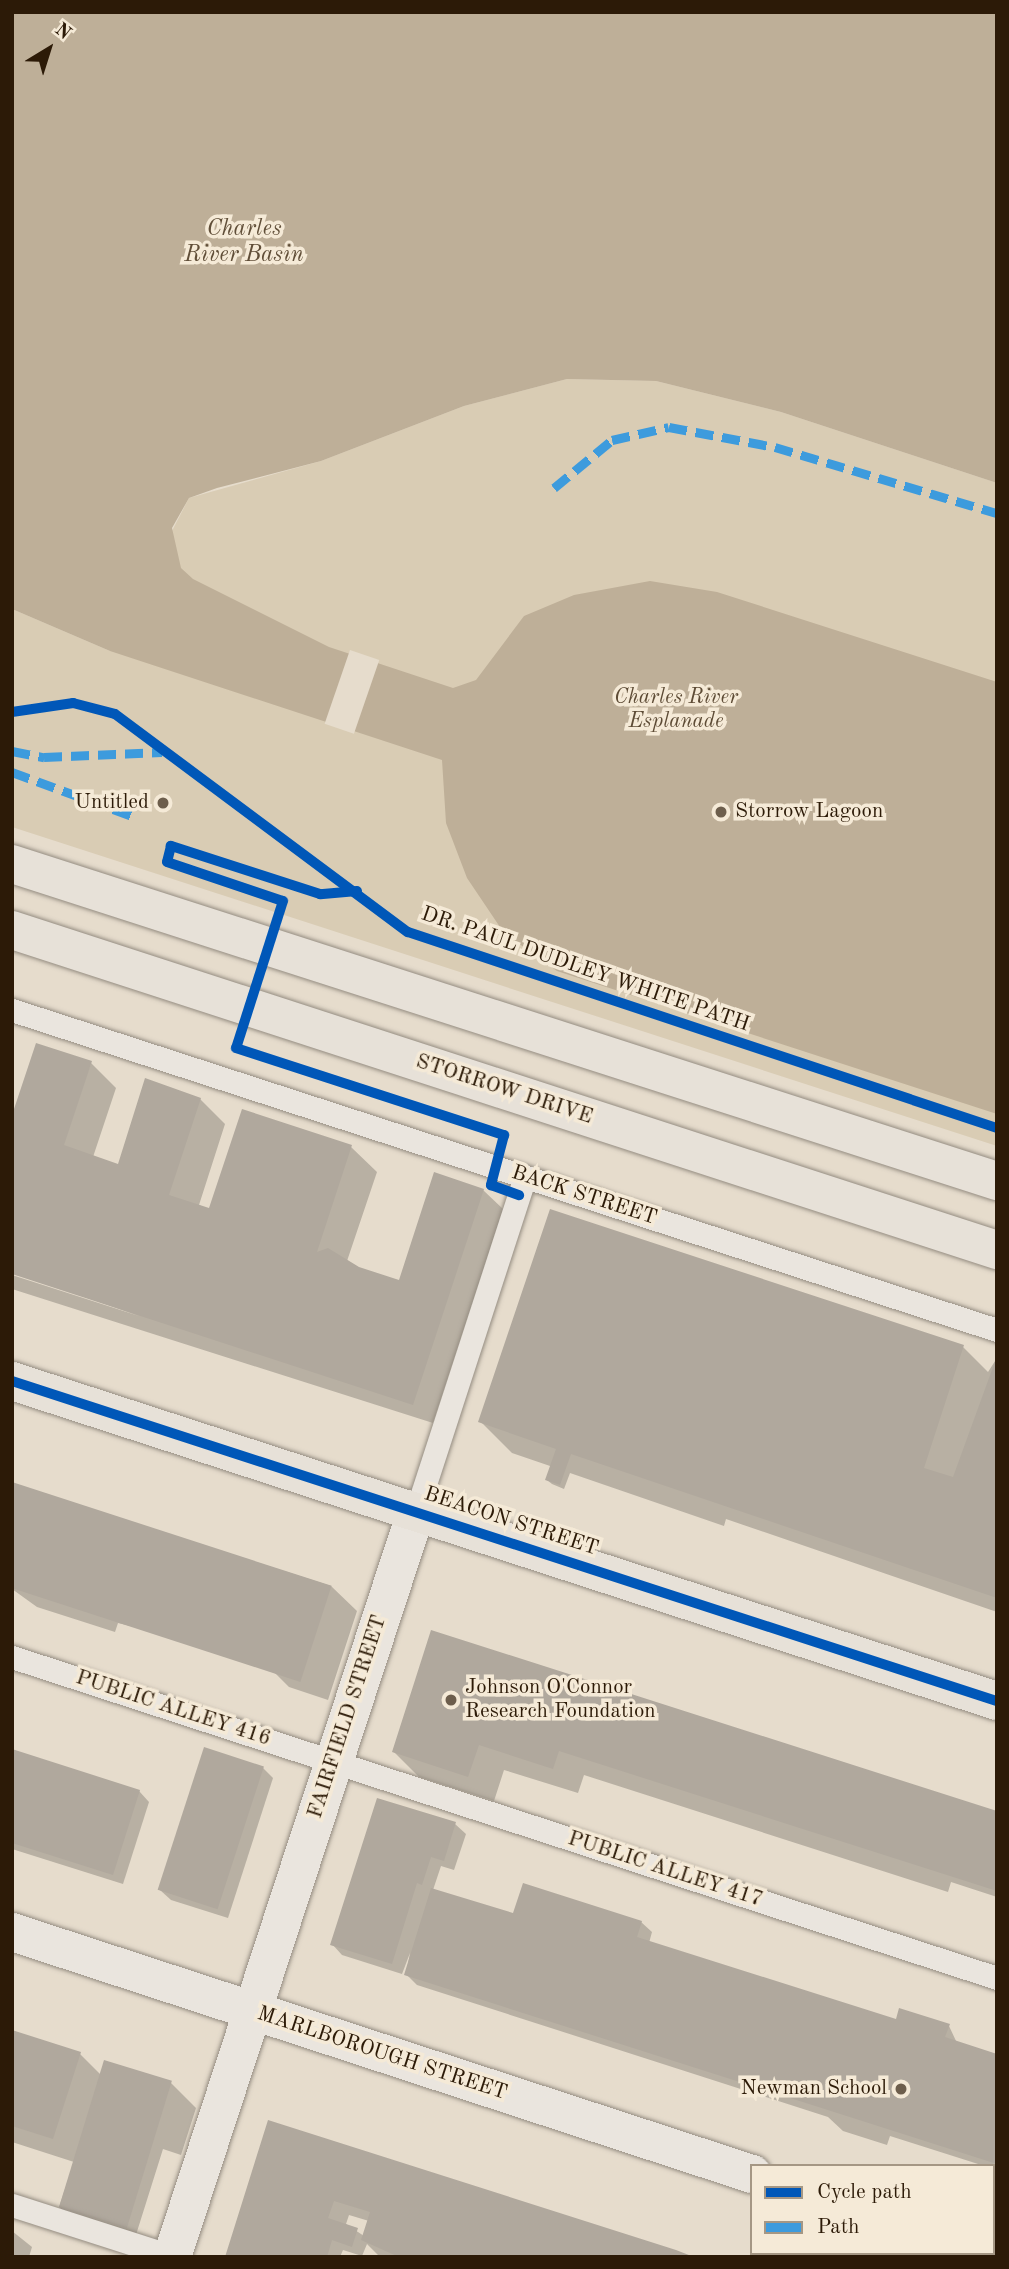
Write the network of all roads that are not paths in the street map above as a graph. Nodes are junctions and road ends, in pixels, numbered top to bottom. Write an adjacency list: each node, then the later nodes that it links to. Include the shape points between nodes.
1 (12, 864): 5 (main road)
2 (12, 930): 6 (main road, STORROW DRIVE)
3 (12, 1010): 4 (lane, BACK STREET)
4 (525, 1177): 7 (lane, BACK STREET); 9 (lane, FAIRFIELD STREET)
5 (997, 1181)
6 (997, 1250)
7 (997, 1330)
8 (12, 1381): 9 (main road, BEACON STREET)
9 (416, 1512): 11 (main road, BEACON STREET); 12 (street, FAIRFIELD STREET)
10 (12, 1657): 12 (lane, PUBLIC ALLEY 416)
11 (997, 1701)
12 (334, 1762): 14 (lane, PUBLIC ALLEY 417); 15 (street, FAIRFIELD STREET)
13 (12, 1932): 15 (street, MARLBOROUGH STREET)
14 (997, 1978)
15 (253, 2012): 16 (street, MARLBOROUGH STREET); 18 (street, FAIRFIELD STREET)
16 (750, 2173)
17 (12, 2205): 18 (lane)
18 (173, 2257)

